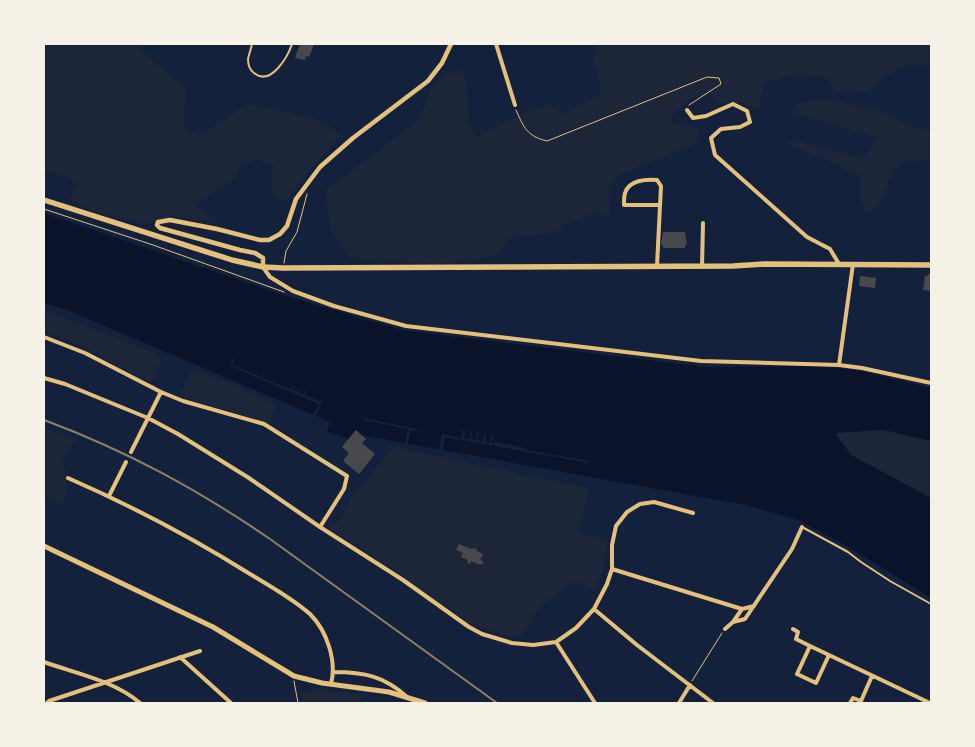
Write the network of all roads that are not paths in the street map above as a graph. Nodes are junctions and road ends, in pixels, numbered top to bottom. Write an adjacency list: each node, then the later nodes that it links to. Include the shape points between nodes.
1 (252, 44): 2 (lane, via 248,60 250,68 259,76 266,76 280,66)
2 (292, 44)
3 (451, 44): 13 (street, via 428,81 320,166 296,199 287,226 280,234 269,240 260,240 170,220 158,222 160,228 255,253 263,258)
4 (496, 44): 5 (street)
5 (515, 105)
6 (687, 110): 10 (street, via 693,118 733,104 747,111 750,122 740,127 721,129 711,138 715,155 807,237 830,249)
7 (44, 200): 13 (main road, via 187,247)
8 (660, 205): 8 (street, via 661,186 657,180 643,179 631,184 625,192 624,205); 14 (street)
9 (703, 223): 15 (street)
10 (839, 264): 11 (main road); 15 (main road)
11 (853, 264): 12 (main road); 17 (street)
12 (931, 265)
13 (263, 266): 14 (main road, via 468,269); 17 (street, via 270,277 293,291 406,326 701,361)
14 (657, 266): 15 (main road)
15 (702, 266)
16 (44, 337): 20 (street, via 85,353)
17 (839, 365): 19 (street)
18 (44, 378): 21 (street)
19 (931, 383)
20 (160, 392): 21 (street); 27 (street, via 264,424 346,476 344,489)
21 (148, 418): 22 (street); 27 (street, via 202,448)
22 (131, 452)
23 (126, 462): 25 (street)
24 (68, 478): 25 (street)
25 (110, 496): 44 (street, via 206,546 310,614 328,642)
26 (693, 513): 30 (street, via 654,502 640,504 627,512 616,526)
27 (320, 527): 38 (street, via 482,634 520,645)
28 (802, 527): 31 (lane); 32 (street, via 792,549)
29 (44, 546): 47 (main road, via 213,627 294,676)
30 (612, 569): 33 (street); 34 (street)
31 (931, 604)
32 (754, 606): 34 (street); 35 (street, via 745,619)
33 (594, 609): 38 (street, via 576,628); 48 (street)
34 (742, 609): 35 (street)
35 (732, 622): 36 (street)
36 (725, 629)
37 (793, 629): 39 (street, via 798,632 796,639)
38 (556, 642): 54 (street)
39 (810, 646): 41 (street); 41 (street, via 797,674 816,683)
40 (200, 651): 42 (street)
41 (829, 655): 45 (street)
42 (180, 657): 46 (street); 52 (street)
43 (44, 662): 46 (street)
44 (334, 672): 47 (street); 49 (street, via 367,674 395,686)
45 (872, 676): 57 (street, via 861,701 853,698); 58 (street)
46 (104, 682): 50 (street); 51 (street)
47 (331, 684): 49 (main road)
48 (690, 686): 55 (street); 56 (street)
49 (407, 697): 53 (main road)
50 (46, 703)
51 (140, 703)
52 (231, 703)
53 (425, 703)
54 (595, 703)
55 (679, 703)
56 (712, 703)
57 (850, 703)
58 (930, 703)

